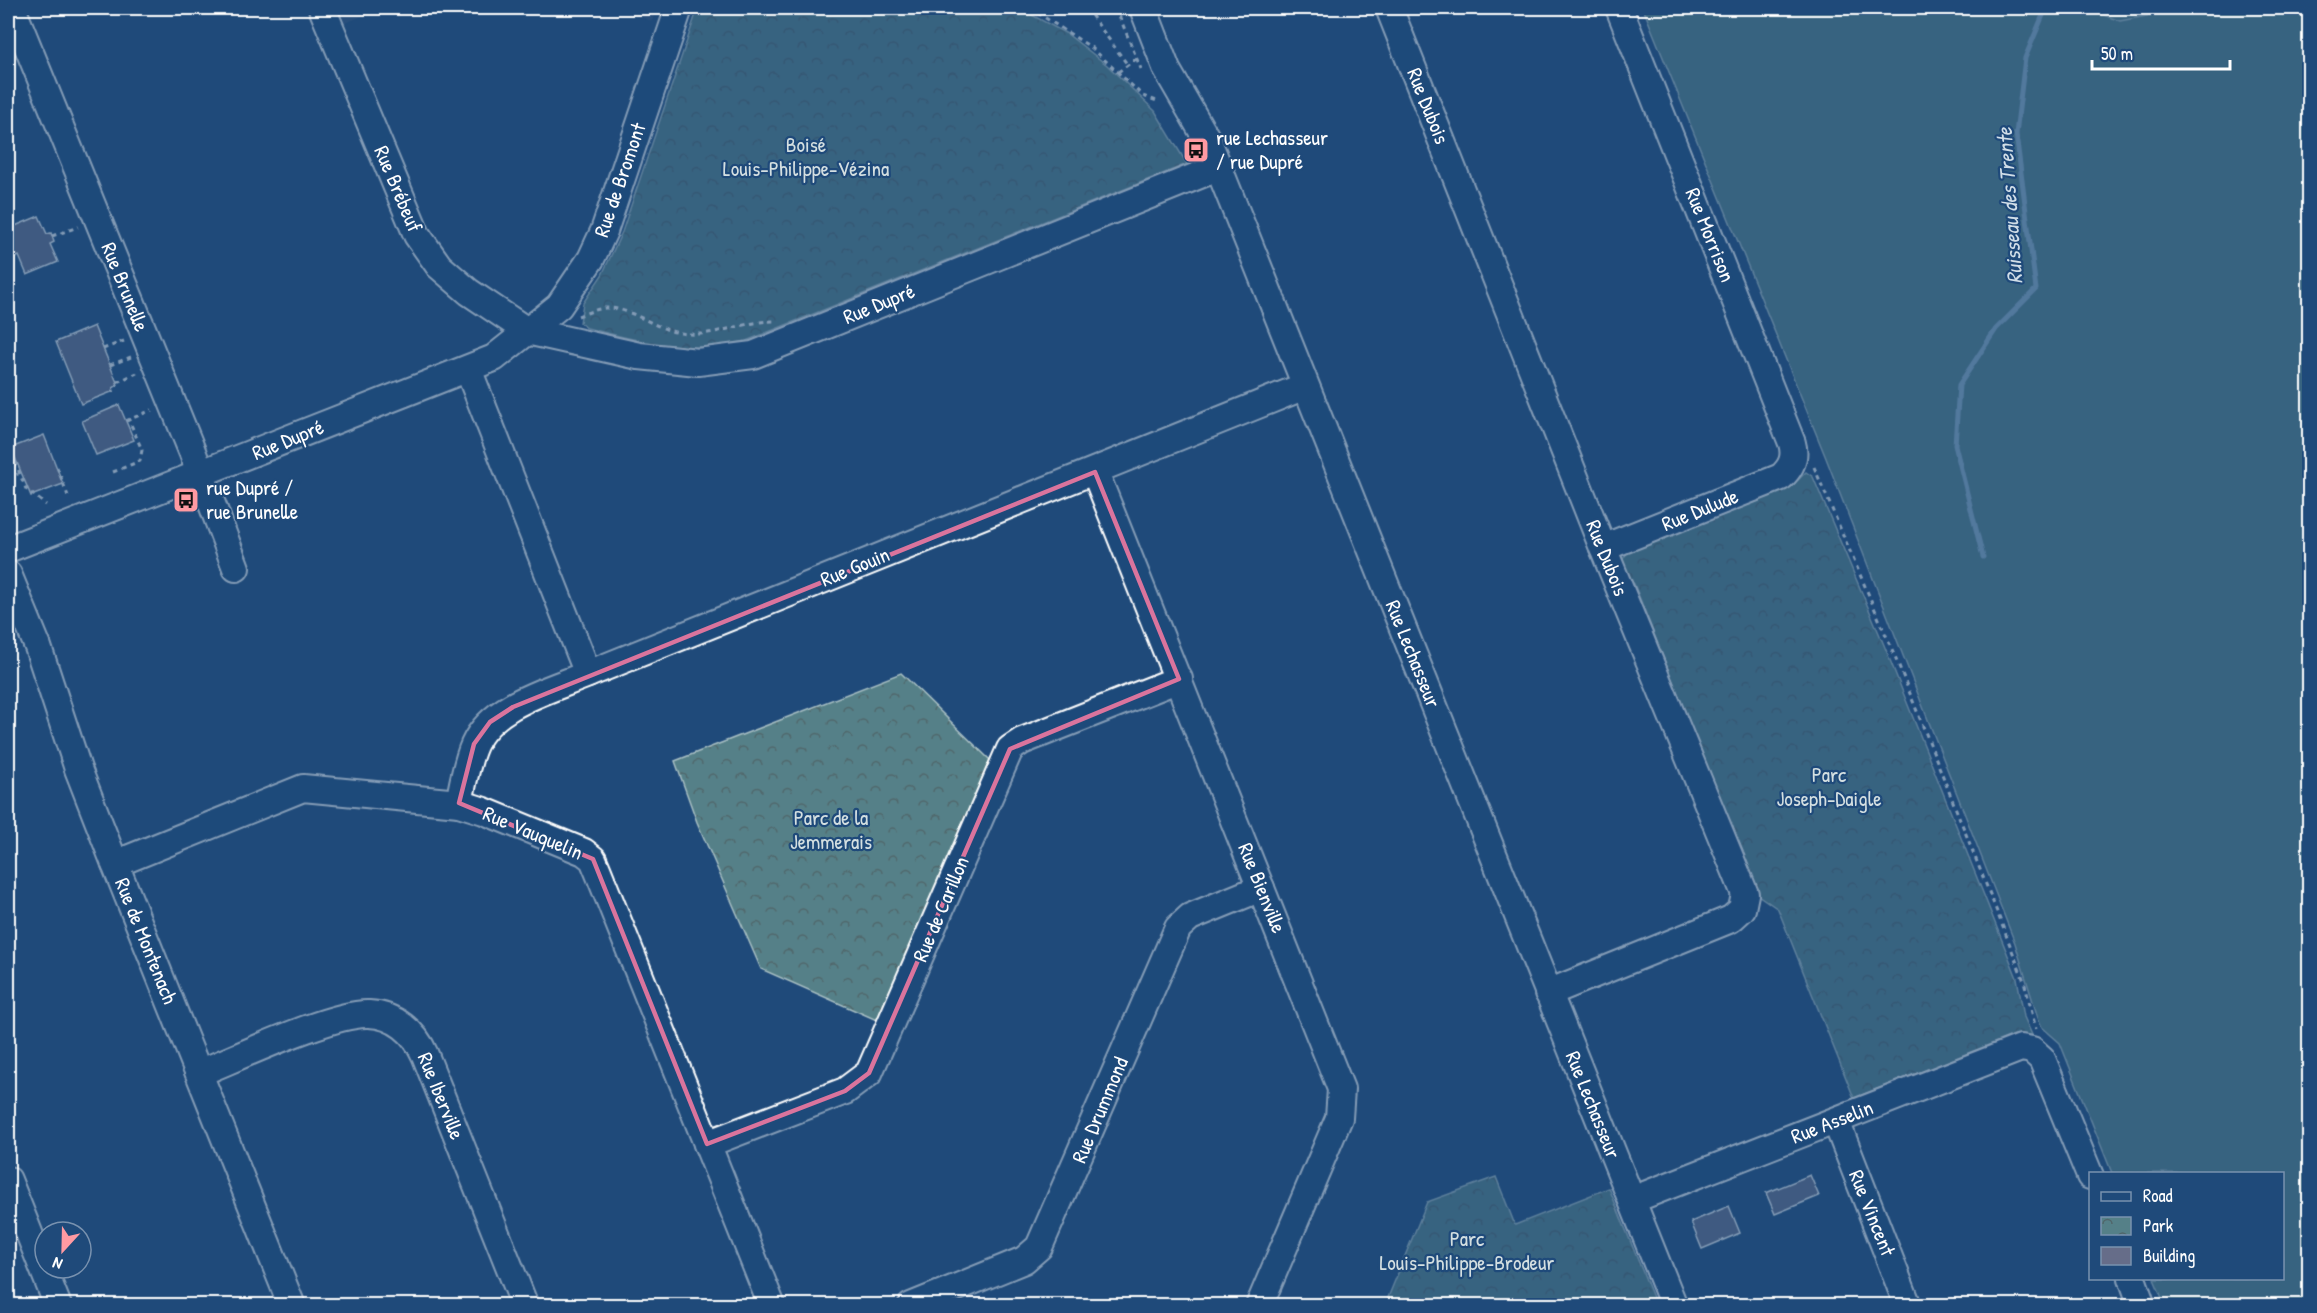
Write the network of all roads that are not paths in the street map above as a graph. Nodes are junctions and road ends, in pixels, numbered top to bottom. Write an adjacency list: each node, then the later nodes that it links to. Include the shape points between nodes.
1 (12, 8): 13 (street, Rue Brunelle)
2 (322, 8): 8 (street, Rue Brébeuf, via 424,246 461,286)
3 (679, 8): 8 (street, Rue de Bromont, via 604,231 591,259 559,306)
4 (1143, 8): 7 (street, Rue Lechasseur, via 1167,70 1197,118)
5 (1389, 8): 14 (street, Rue Dubois)
6 (1619, 8): 11 (street, Rue Morrison)
7 (1217, 168): 8 (street, Rue Dupré, via 753,355 679,362); 10 (street, Rue Lechasseur)
8 (527, 331): 9 (street, Rue Dupré, via 494,358)
9 (468, 369): 13 (street, Rue Dupré); 18 (street)
10 (1305, 386): 12 (street, Rue Gouin); 23 (street, Rue Lechasseur)
11 (1803, 465): 14 (street, Rue Dulude)
12 (1095, 472): 18 (street, Rue Gouin); 19 (street, Rue Bienville)
13 (200, 474): 15 (street, Rue Dupré); 16 (street, Rue Brunelle)
14 (1603, 548): 23 (street, Rue Dubois, via 1745,899 1739,913 1731,919)
15 (8, 549)
16 (236, 568)
17 (8, 574): 21 (street, Rue de Montenach)
18 (588, 674): 20 (street, Rue Gouin, via 513,707 490,722 474,744)
19 (1179, 679): 22 (street, Rue Bienville); 26 (street, Rue de Carillon, via 1010,749 869,1073 845,1091)
20 (459, 803): 21 (street, Rue Vauquelin, via 303,788); 26 (street, Rue Vauquelin, via 566,845 593,860)
21 (115, 864): 24 (street, Rue de Montenach)
22 (1261, 888): 35 (street, Rue Drummond, via 1190,917 1178,928 1039,1247 1024,1260); 36 (street, Rue Bienville, via 1336,1074 1341,1104 1336,1125)
23 (1548, 993): 29 (street, Rue Lechasseur)
24 (199, 1073): 32 (street, Rue de Montenach); 33 (street, Rue Iberville, via 352,1015 376,1015 405,1028 417,1039 425,1055)
25 (1836, 1121): 27 (street, Rue Asselin, via 2035,1041); 29 (street, Rue Asselin); 38 (street, Rue Vincent)
26 (707, 1144): 34 (street, Rue Vauquelin)
27 (2089, 1172)
28 (8, 1180): 31 (street)
29 (1632, 1200): 37 (street, Rue Lechasseur)
30 (2133, 1280): 39 (street)
31 (58, 1305)
32 (292, 1305)
33 (525, 1305)
34 (772, 1305)
35 (911, 1305)
36 (1259, 1305)
37 (1674, 1305)
38 (1908, 1305)
39 (2142, 1305)

